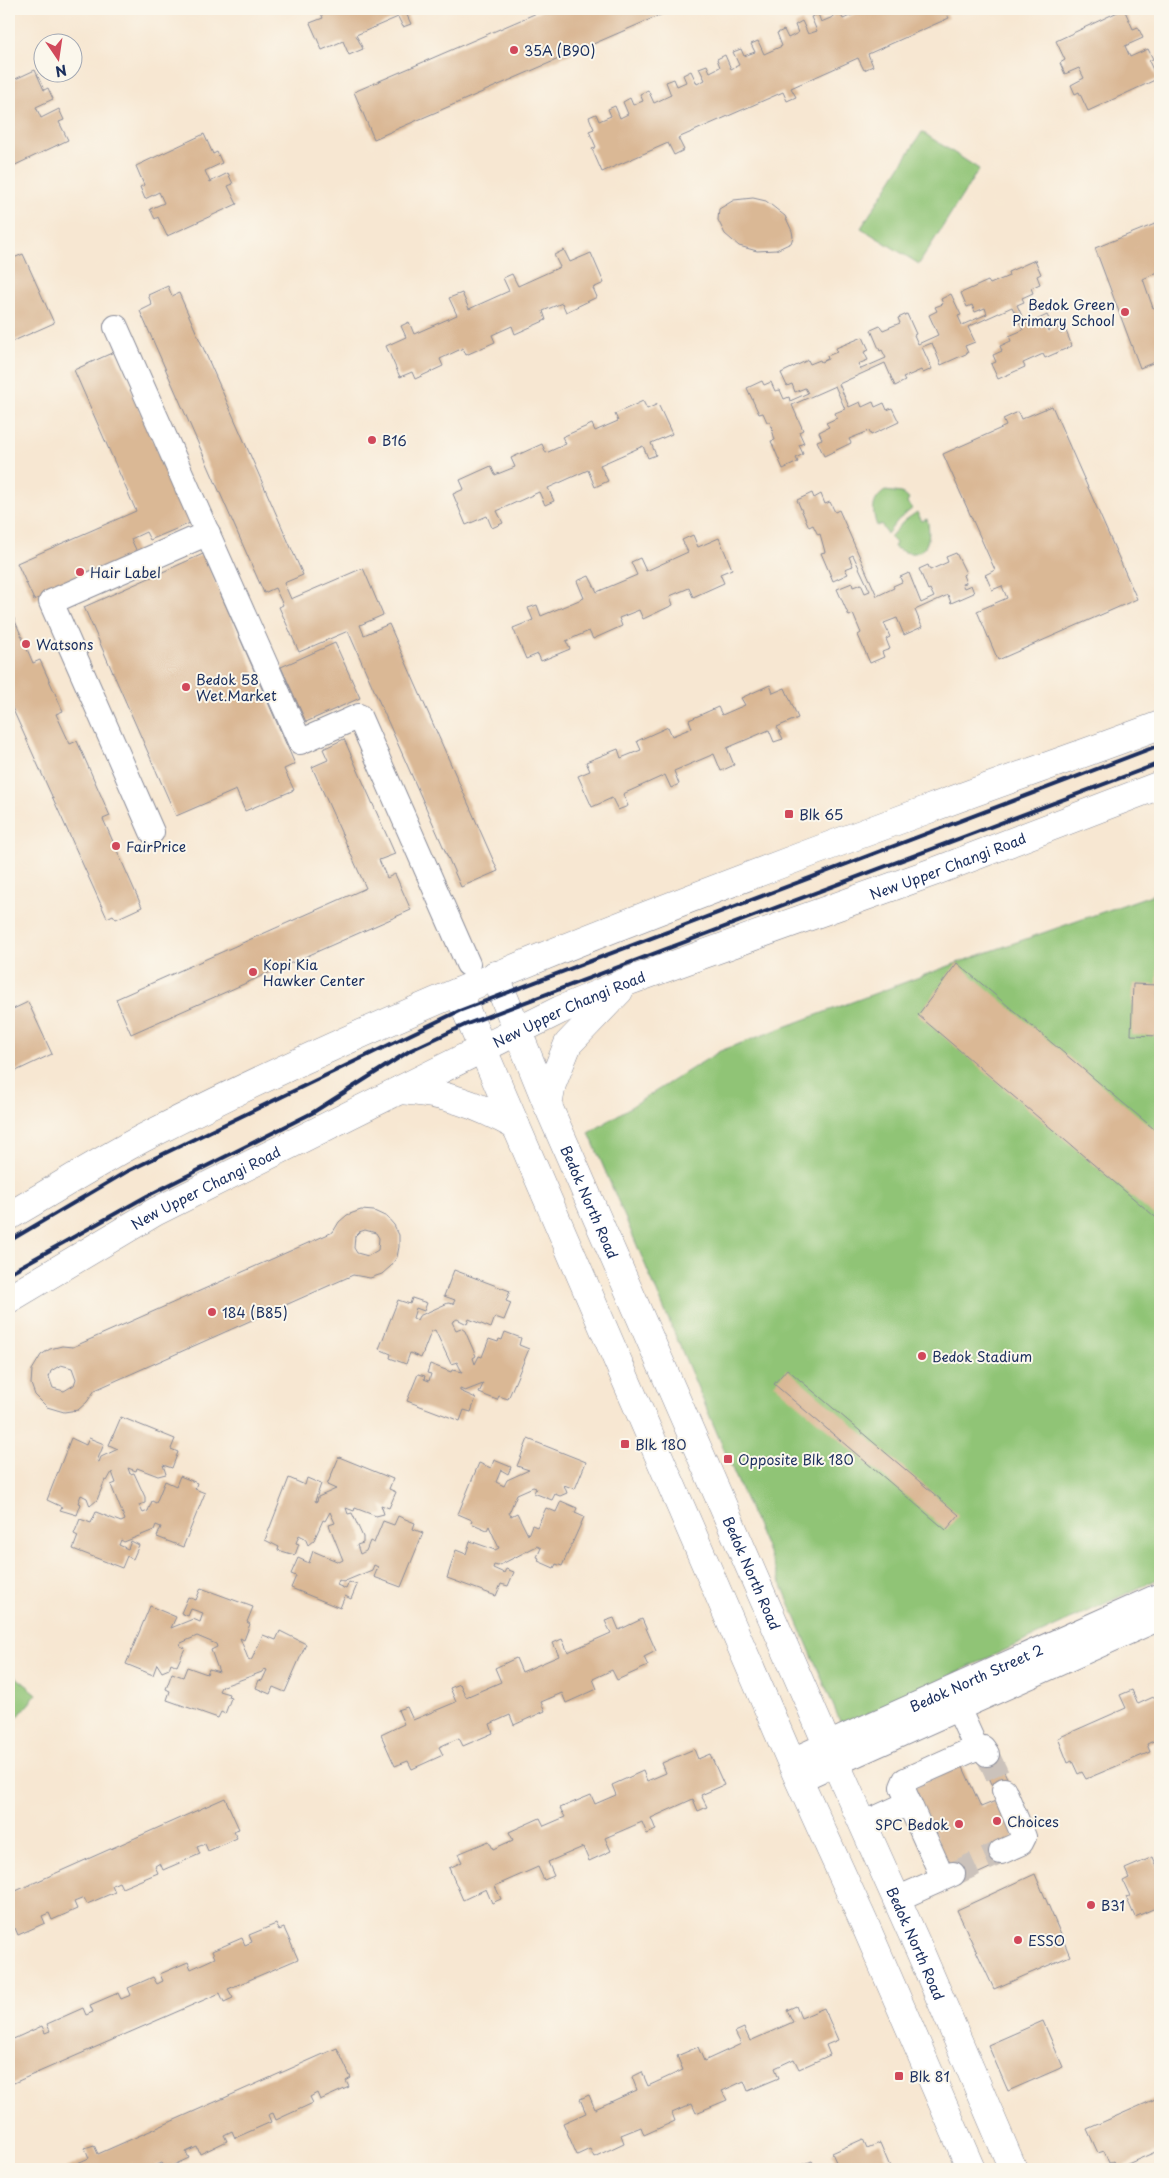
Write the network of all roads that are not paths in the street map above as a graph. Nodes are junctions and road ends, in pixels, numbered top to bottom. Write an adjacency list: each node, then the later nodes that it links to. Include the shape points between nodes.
1 (116, 327): 2 (street)
2 (208, 533): 5 (street, via 51,602); 6 (street, via 300,742 358,716)
3 (1160, 725): 7 (main road, via 931,808)
4 (1160, 785): 8 (main road, New Upper Changi Road, via 936,871)
5 (152, 832)
6 (468, 964)
7 (495, 975): 9 (main road); 10 (main road, Bedok North Road)
8 (629, 981): 10 (main road, New Upper Changi Road); 13 (main road, via 568,1044 552,1084)
9 (458, 992): 11 (main road); 15 (main road, via 302,1060 147,1136)
10 (519, 1031): 11 (main road, New Upper Changi Road); 13 (main road, Bedok North Road)
11 (483, 1050): 12 (main road, New Upper Changi Road); 14 (main road)
12 (400, 1090): 14 (main road, via 454,1098); 16 (main road, New Upper Changi Road, via 155,1212)
13 (548, 1106): 20 (main road, Bedok North Road)
14 (516, 1126): 21 (main road)
15 (9, 1216)
16 (9, 1299)
17 (1160, 1595): 19 (street, Bedok North Street 2)
18 (1160, 1618): 19 (street, Bedok North Street 2)
19 (954, 1699): 20 (street, Bedok North Street 2); 23 (street, via 982,1751 904,1781 902,1787)
20 (832, 1754): 21 (street, Bedok North Street 2); 24 (main road, Bedok North Road)
21 (795, 1771): 27 (main road)
22 (1004, 1790): 25 (street, via 1024,1836 1021,1843)
23 (909, 1803): 24 (street); 26 (street, via 948,1876)
24 (863, 1824): 26 (main road, Bedok North Road)
25 (1001, 1852)
26 (897, 1899): 28 (main road, Bedok North Road)
27 (971, 2169)
28 (1013, 2169)

